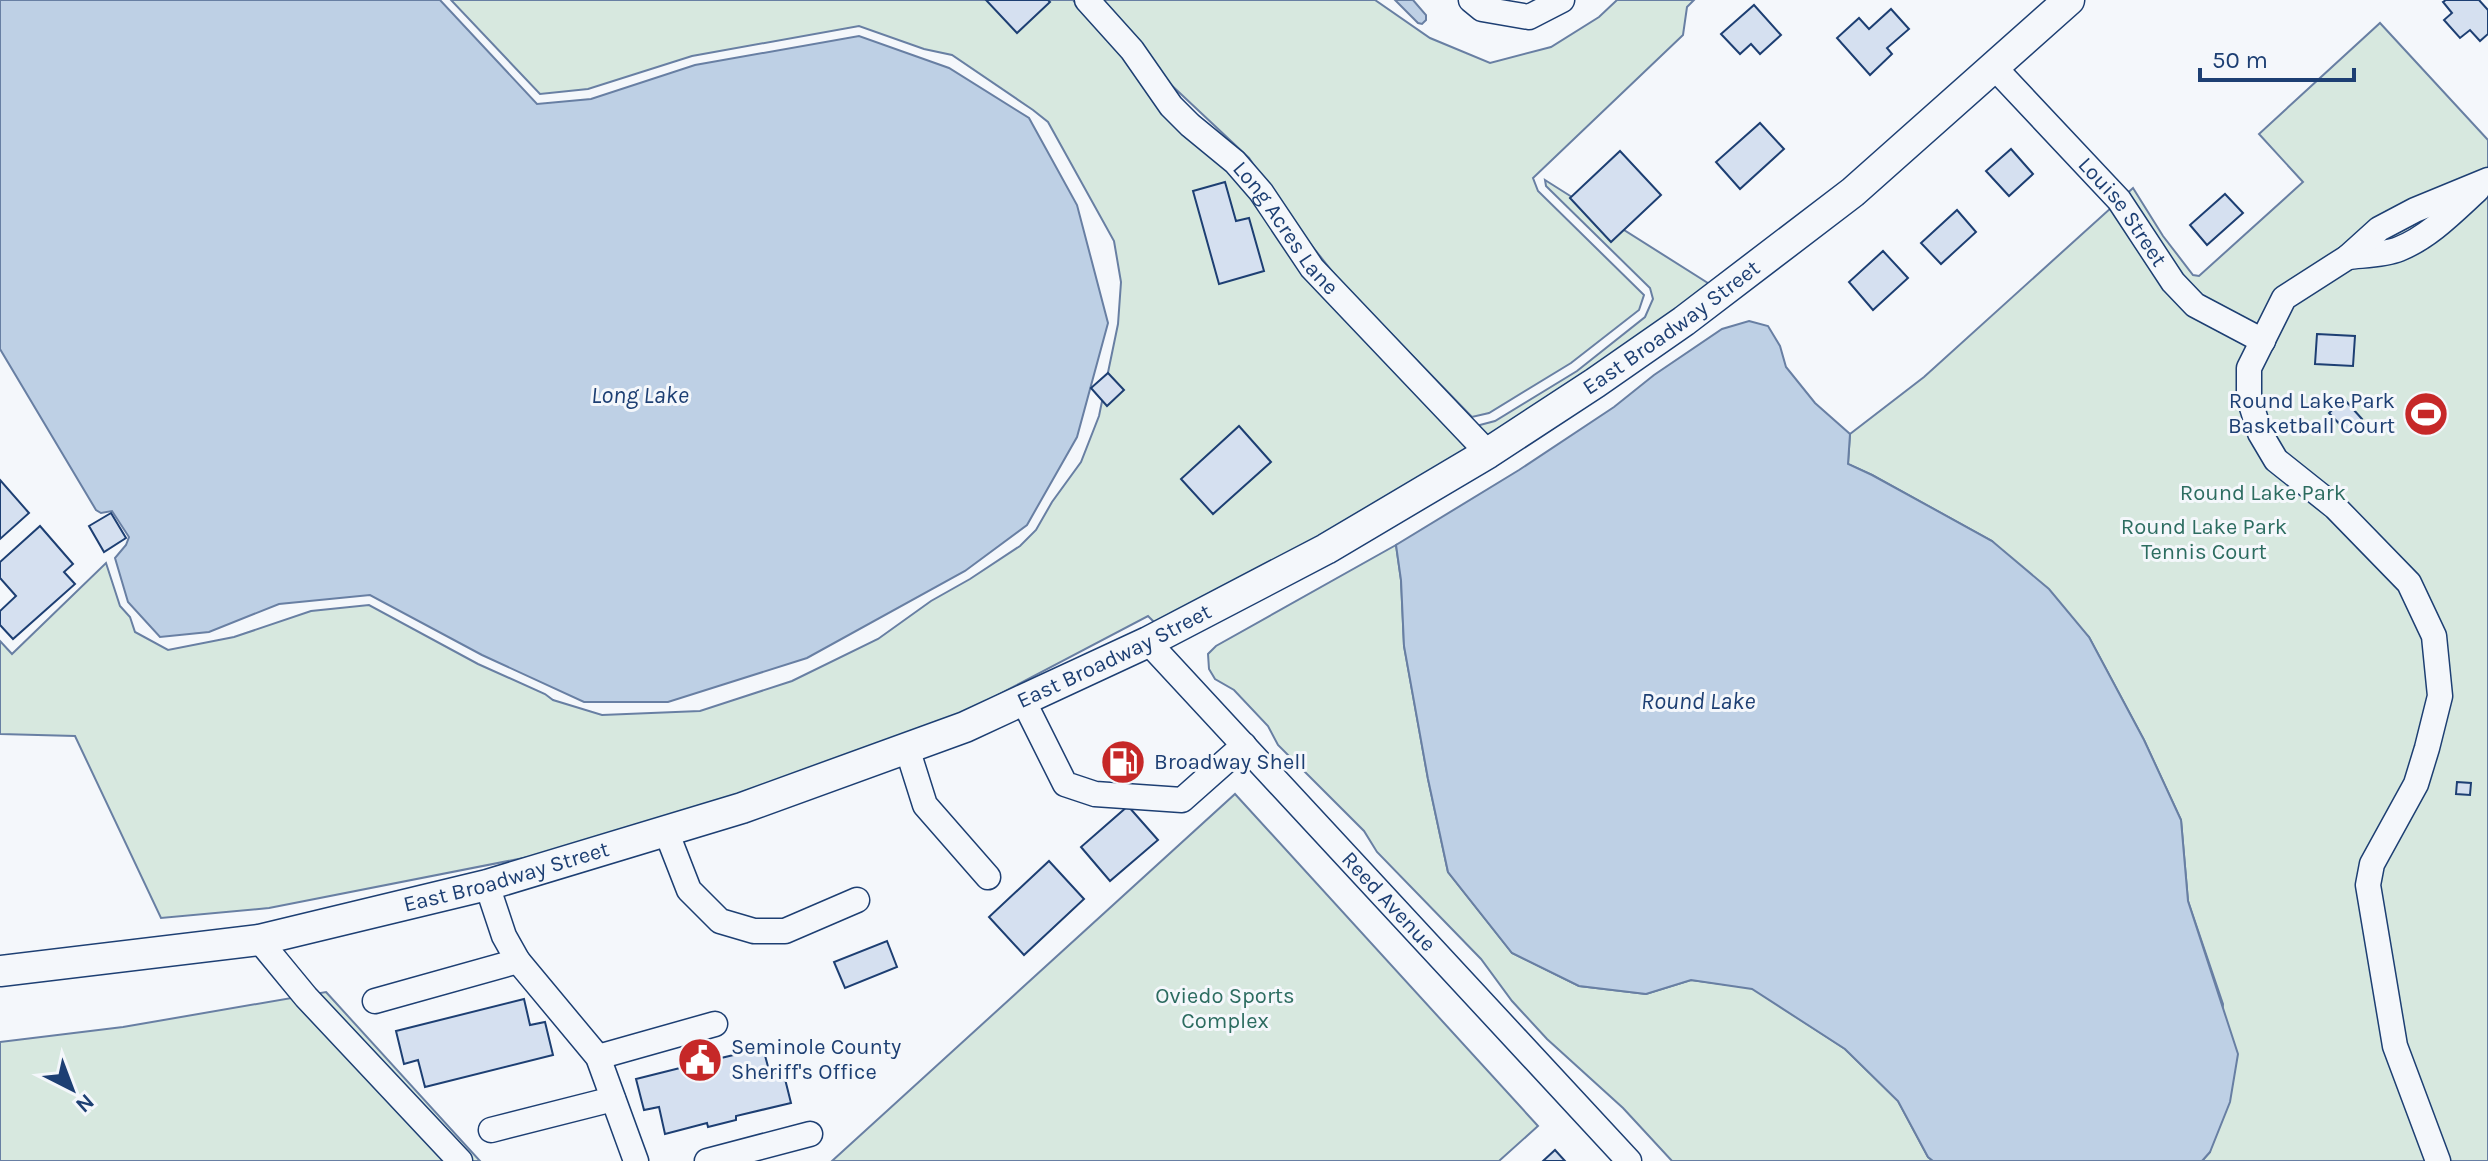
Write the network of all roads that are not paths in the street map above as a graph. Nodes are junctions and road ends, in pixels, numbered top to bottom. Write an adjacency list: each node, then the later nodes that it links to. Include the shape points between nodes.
1 (1087, 0): 8 (street, Long Acres Lane, via 1132,50 1171,106 1261,192 1312,268)
2 (1471, 0): 3 (street, via 1482,9 1529,17)
3 (1562, 0)
4 (2069, 0): 5 (main road, East Broadway Street)
5 (1994, 67): 7 (street, Louise Street, via 2119,200 2173,282 2195,305); 8 (main road, East Broadway Street, via 1853,192 1684,321)
6 (2488, 180): 7 (street, via 2419,239 2397,250 2348,257 2284,298)
7 (2263, 341): 30 (street, via 2249,368 2249,398 2260,433 2276,460 2335,507 2409,583 2434,636 2440,696 2427,748 2416,784 2372,864 2368,885 2395,1046)
8 (1488, 453): 9 (main road, East Broadway Street, via 1326,549)
9 (1148, 642): 10 (main road, East Broadway Street); 11 (street, Reed Avenue)
10 (1023, 700): 11 (street, via 1065,784 1095,794 1182,800); 12 (main road, East Broadway Street)
11 (1244, 745): 29 (street, Reed Avenue)
12 (907, 748): 13 (main road, East Broadway Street); 14 (street, via 925,805)
13 (666, 831): 15 (main road, East Broadway Street); 16 (street, via 689,890 720,921 754,931 785,931)
14 (988, 877)
15 (487, 885): 17 (main road, East Broadway Street); 18 (street)
16 (857, 900)
17 (259, 940): 19 (main road, East Broadway Street); 26 (street)
18 (518, 961): 20 (street); 22 (street)
19 (0, 971)
20 (375, 1001)
21 (715, 1024): 22 (street)
22 (598, 1057): 23 (street)
23 (613, 1099): 24 (street); 27 (street)
24 (491, 1130)
25 (810, 1134): 28 (street)
26 (460, 1161)
27 (636, 1161)
28 (707, 1161)
29 (1629, 1161)
30 (2438, 1161)

